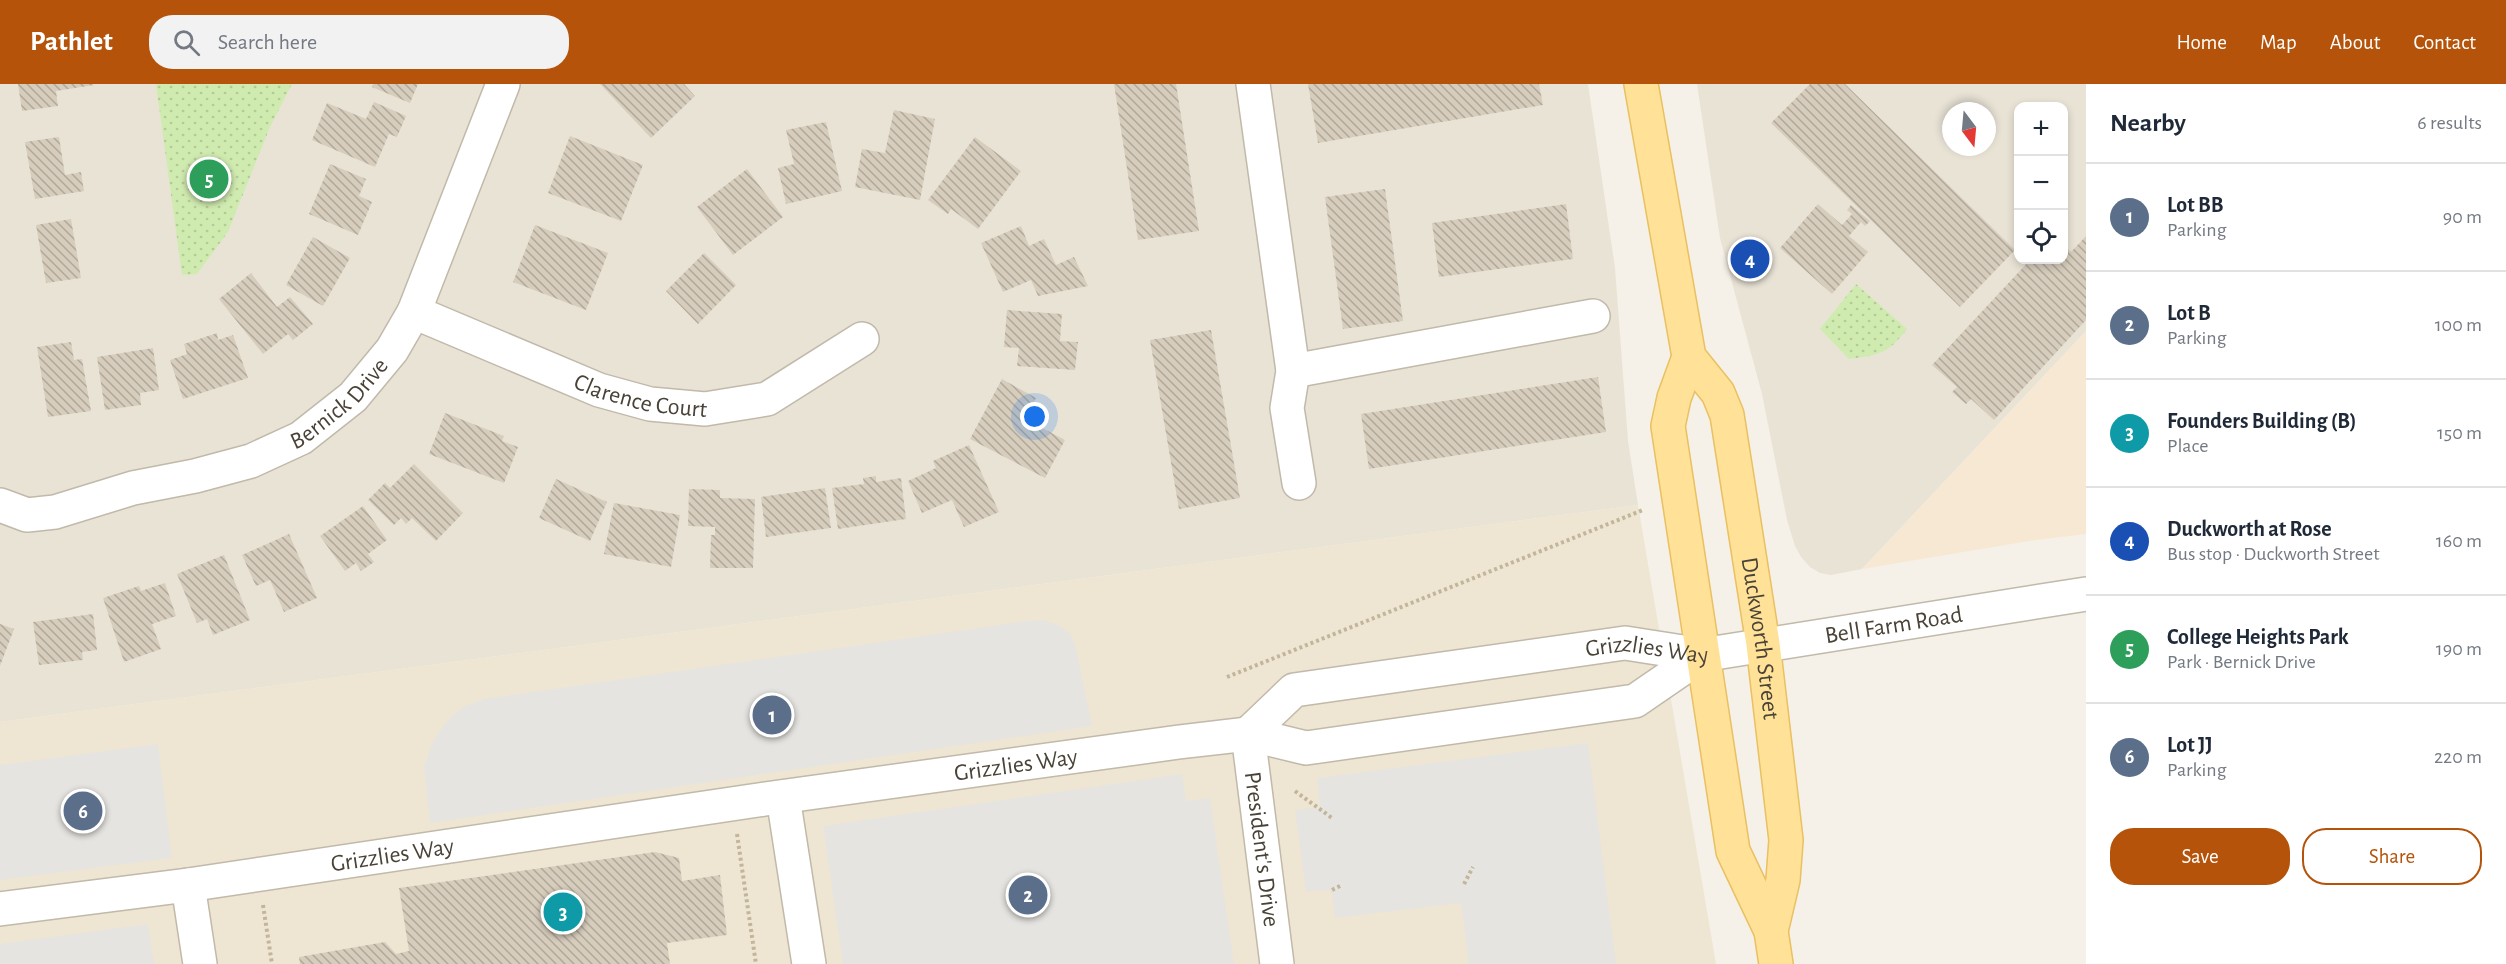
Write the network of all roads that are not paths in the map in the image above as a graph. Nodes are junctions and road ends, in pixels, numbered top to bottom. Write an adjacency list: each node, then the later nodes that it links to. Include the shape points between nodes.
1 (503, 84): 4 (street, Bernick Drive)
2 (1253, 84): 8 (street)
3 (1641, 84): 7 (main road, Duckworth Street)
4 (414, 312): 6 (street, Clarence Court, via 599,390 650,404 705,410 767,399); 10 (street, Bernick Drive, via 392,350 353,397 302,438 251,461 133,488 55,512 27,515)
5 (1593, 316): 8 (street)
6 (862, 339)
7 (1689, 357): 12 (main road, Duckworth Street, via 1718,393 1728,415); 13 (main road, Duckworth Street, via 1668,426)
8 (1293, 371): 9 (street, via 1287,408)
9 (1299, 483)
10 (0, 505)
11 (2086, 594): 12 (street, Bell Farm Road)
12 (1763, 644): 13 (street, Bell Farm Road); 18 (main road, Duckworth Street, via 1786,840 1783,880)
13 (1702, 655): 14 (street, Grizzlies Way, via 1635,701 1306,748); 14 (street, Grizzlies Way, via 1625,643 1294,690); 18 (main road, Duckworth Street, via 1733,851)
14 (1248, 734): 15 (street, Grizzlies Way); 21 (street, President's Drive)
15 (783, 797): 16 (street, Grizzlies Way); 20 (street)
16 (188, 885): 17 (street, Grizzlies Way); 19 (street)
17 (0, 909)
18 (1771, 931): 22 (main road, Duckworth Street)
19 (201, 964)
20 (809, 964)
21 (1277, 964)
22 (1776, 964)

